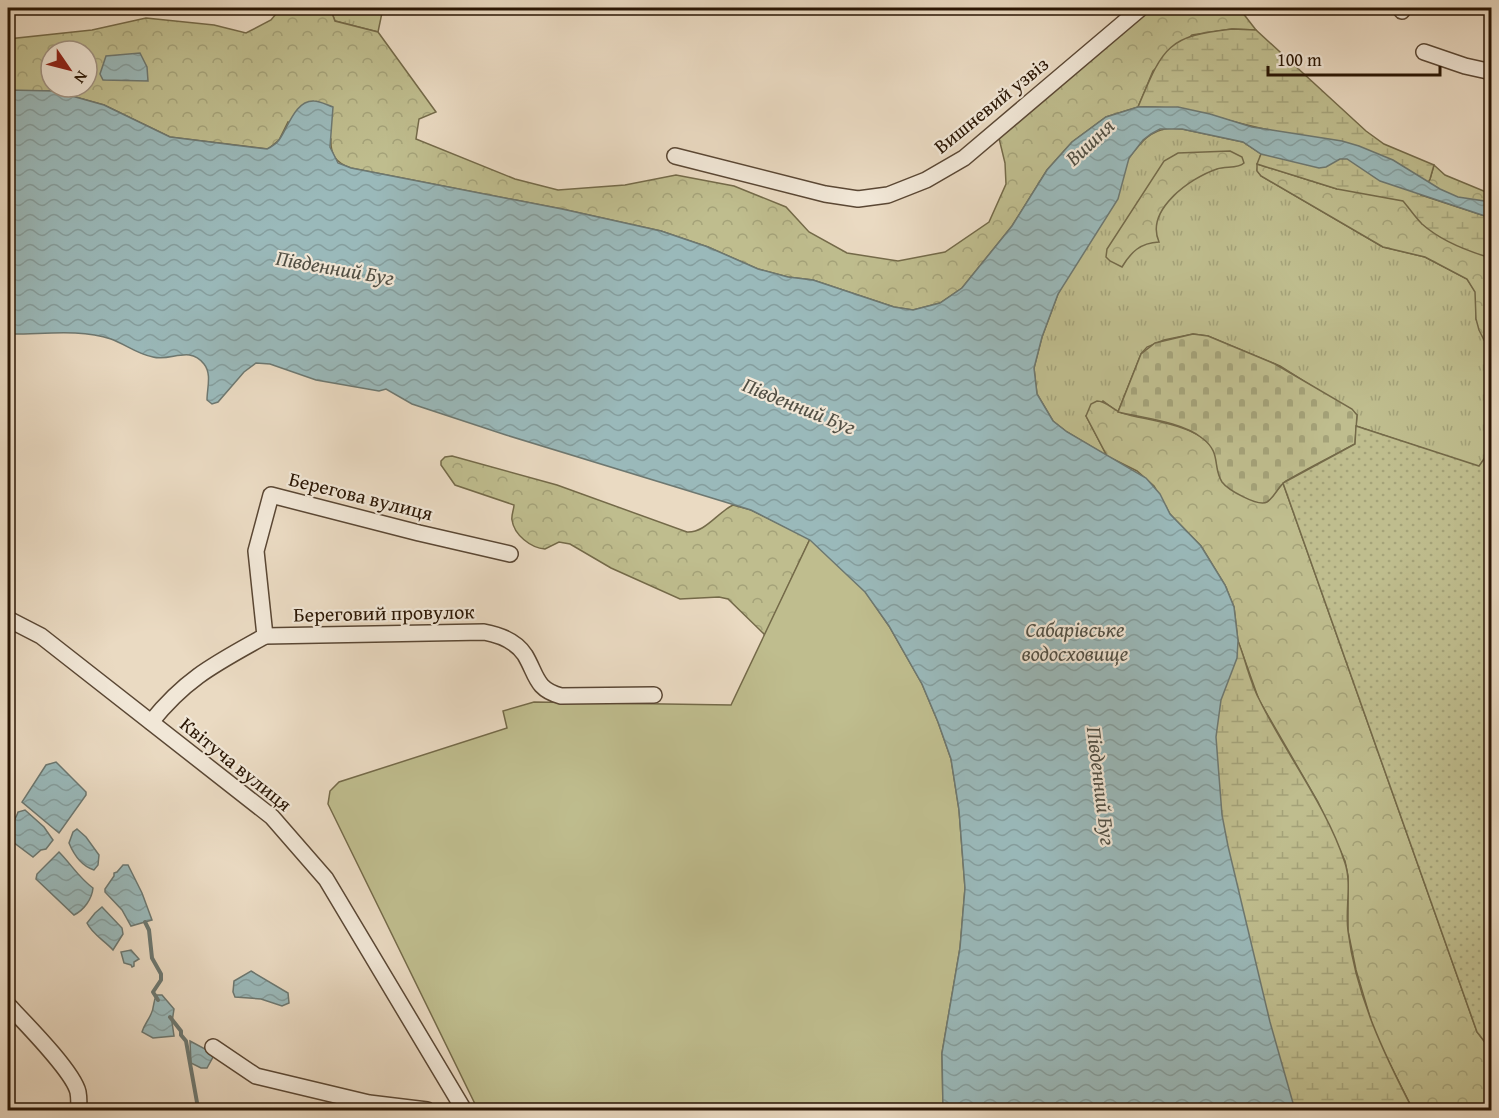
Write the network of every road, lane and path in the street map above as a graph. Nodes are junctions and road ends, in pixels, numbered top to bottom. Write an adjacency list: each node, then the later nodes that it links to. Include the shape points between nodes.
1 (1141, 8): 4 (street, Вишневий узвіз, via 964,158 926,180 888,195 858,199 825,195)
2 (1424, 52): 3 (street)
3 (1491, 72)
4 (675, 156)
5 (510, 554): 7 (street, Берегова вулиця, via 271,495 256,551)
6 (8, 619): 9 (street, Квітуча вулиця, via 41,636)
7 (266, 636): 8 (street, Береговий провулок, via 484,632 517,646 535,679 554,694); 9 (street, via 197,675 168,700)
8 (654, 695)
9 (152, 722): 15 (street, Квітуча вулиця, via 272,817 326,879)
10 (8, 1005): 13 (street, via 72,1080 78,1091)
11 (213, 1047): 12 (street, via 256,1076)
12 (366, 1107): 14 (street)
13 (79, 1108)
14 (427, 1110)
15 (464, 1110)

